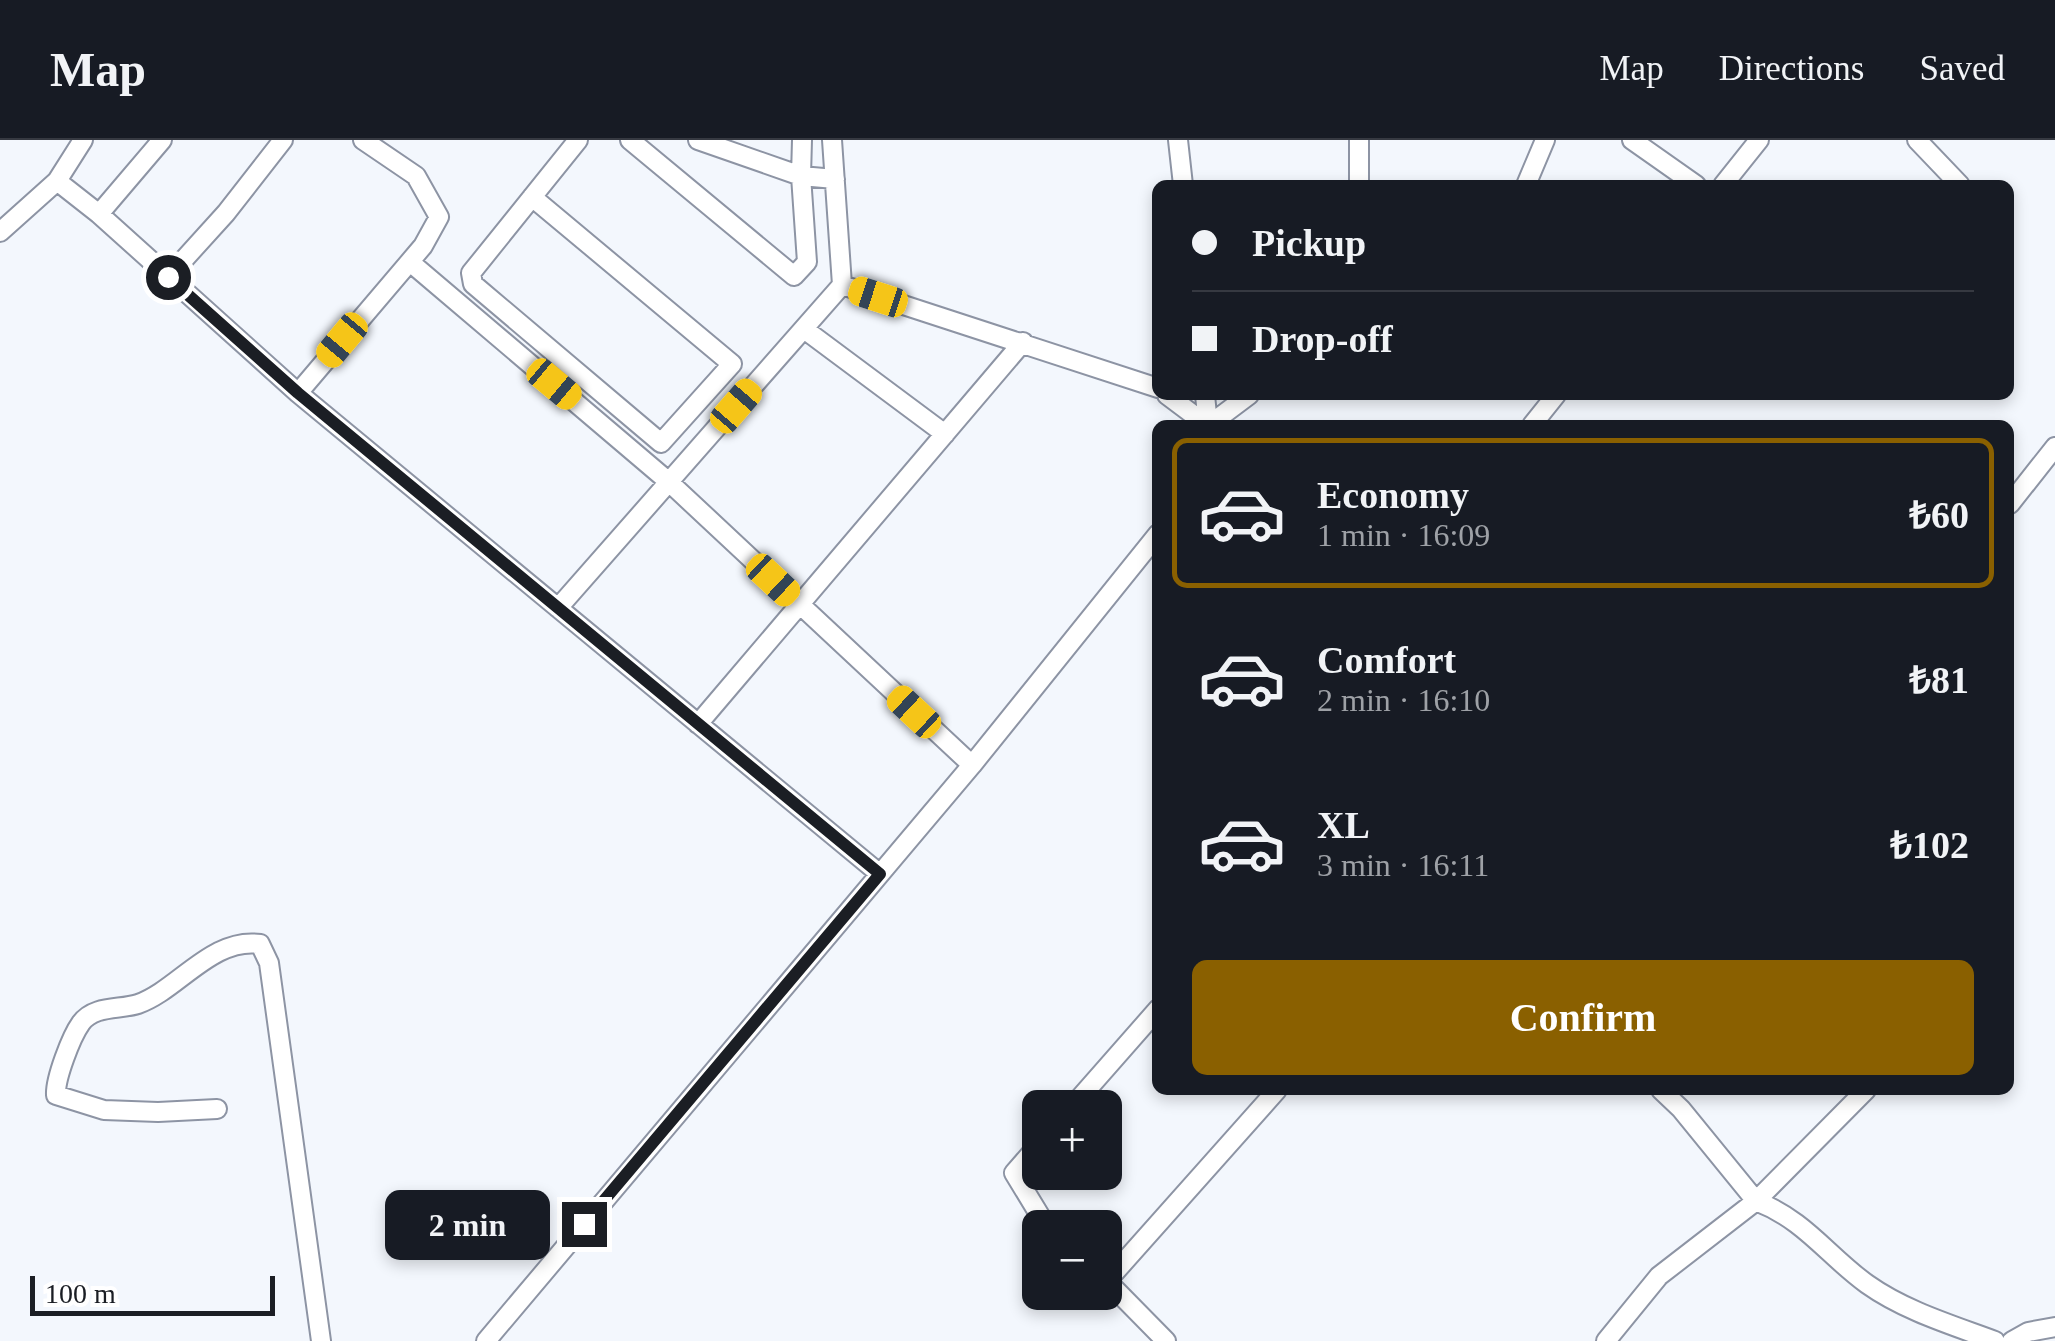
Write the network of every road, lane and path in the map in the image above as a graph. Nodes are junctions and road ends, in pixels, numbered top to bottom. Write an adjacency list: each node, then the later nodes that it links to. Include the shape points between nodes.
1 (83, 140): 24 (street)
2 (162, 140): 26 (street)
3 (282, 140): 29 (street)
4 (363, 140): 28 (street, via 416,176 439,217)
5 (578, 140): 25 (street)
6 (630, 140): 16 (street, via 794,276 807,262)
7 (698, 140): 16 (street)
8 (802, 140): 16 (street)
9 (832, 140): 17 (street)
10 (1178, 140): 18 (street)
11 (1359, 140): 19 (street)
12 (1545, 140): 20 (street)
13 (1632, 140): 21 (street)
14 (1759, 140): 22 (street)
15 (1917, 140): 23 (street)
16 (801, 176): 17 (street)
17 (835, 179): 30 (street)
18 (1182, 180)
19 (1360, 180)
20 (1528, 180)
21 (1689, 180)
22 (1727, 180)
23 (1955, 180)
24 (57, 181): 26 (street); 27 (street)
25 (532, 197): 25 (street, via 472,274 472,284 660,443 732,364)
26 (99, 214): 29 (street)
27 (0, 232)
28 (410, 262): 34 (street); 43 (street)
29 (168, 277): 34 (street)
30 (842, 285): 31 (street); 32 (street)
31 (804, 329): 41 (street); 43 (street)
32 (1023, 342): 33 (street); 41 (street)
33 (1152, 386)
34 (298, 393): 49 (street)
35 (1174, 400): 38 (street)
36 (1242, 400): 39 (street)
37 (1552, 400): 40 (street)
38 (1201, 420)
39 (1215, 420)
40 (1536, 420)
41 (944, 434): 48 (street)
42 (2055, 448): 44 (street)
43 (668, 482): 48 (street); 49 (street)
44 (2014, 499)
45 (1152, 541): 47 (street)
46 (1152, 554): 47 (street)
47 (1138, 557): 51 (street)
48 (799, 605): 50 (street); 51 (street)
49 (558, 608): 50 (street)
50 (698, 724): 52 (street)
51 (972, 765): 52 (street)
52 (880, 874): 66 (street)
53 (1152, 1016): 54 (street)
54 (1087, 1090)
55 (1272, 1095): 62 (street)
56 (1667, 1095): 61 (street)
57 (1861, 1095): 61 (street)
58 (218, 1108): 65 (street, via 104,1110 56,1095 55,1084 82,1020 140,1004 240,941 260,944 269,962)
59 (1022, 1164): 60 (street, via 1014,1173)
60 (1022, 1186)
61 (1756, 1202): 68 (street, via 1659,1276); 69 (street, via 1784,1212 1868,1284)
62 (1122, 1262)
63 (1122, 1296): 67 (street)
64 (2055, 1327): 70 (street)
65 (321, 1341)
66 (486, 1341)
67 (1166, 1341)
68 (1606, 1341)
69 (1995, 1341)
70 (2012, 1341)

